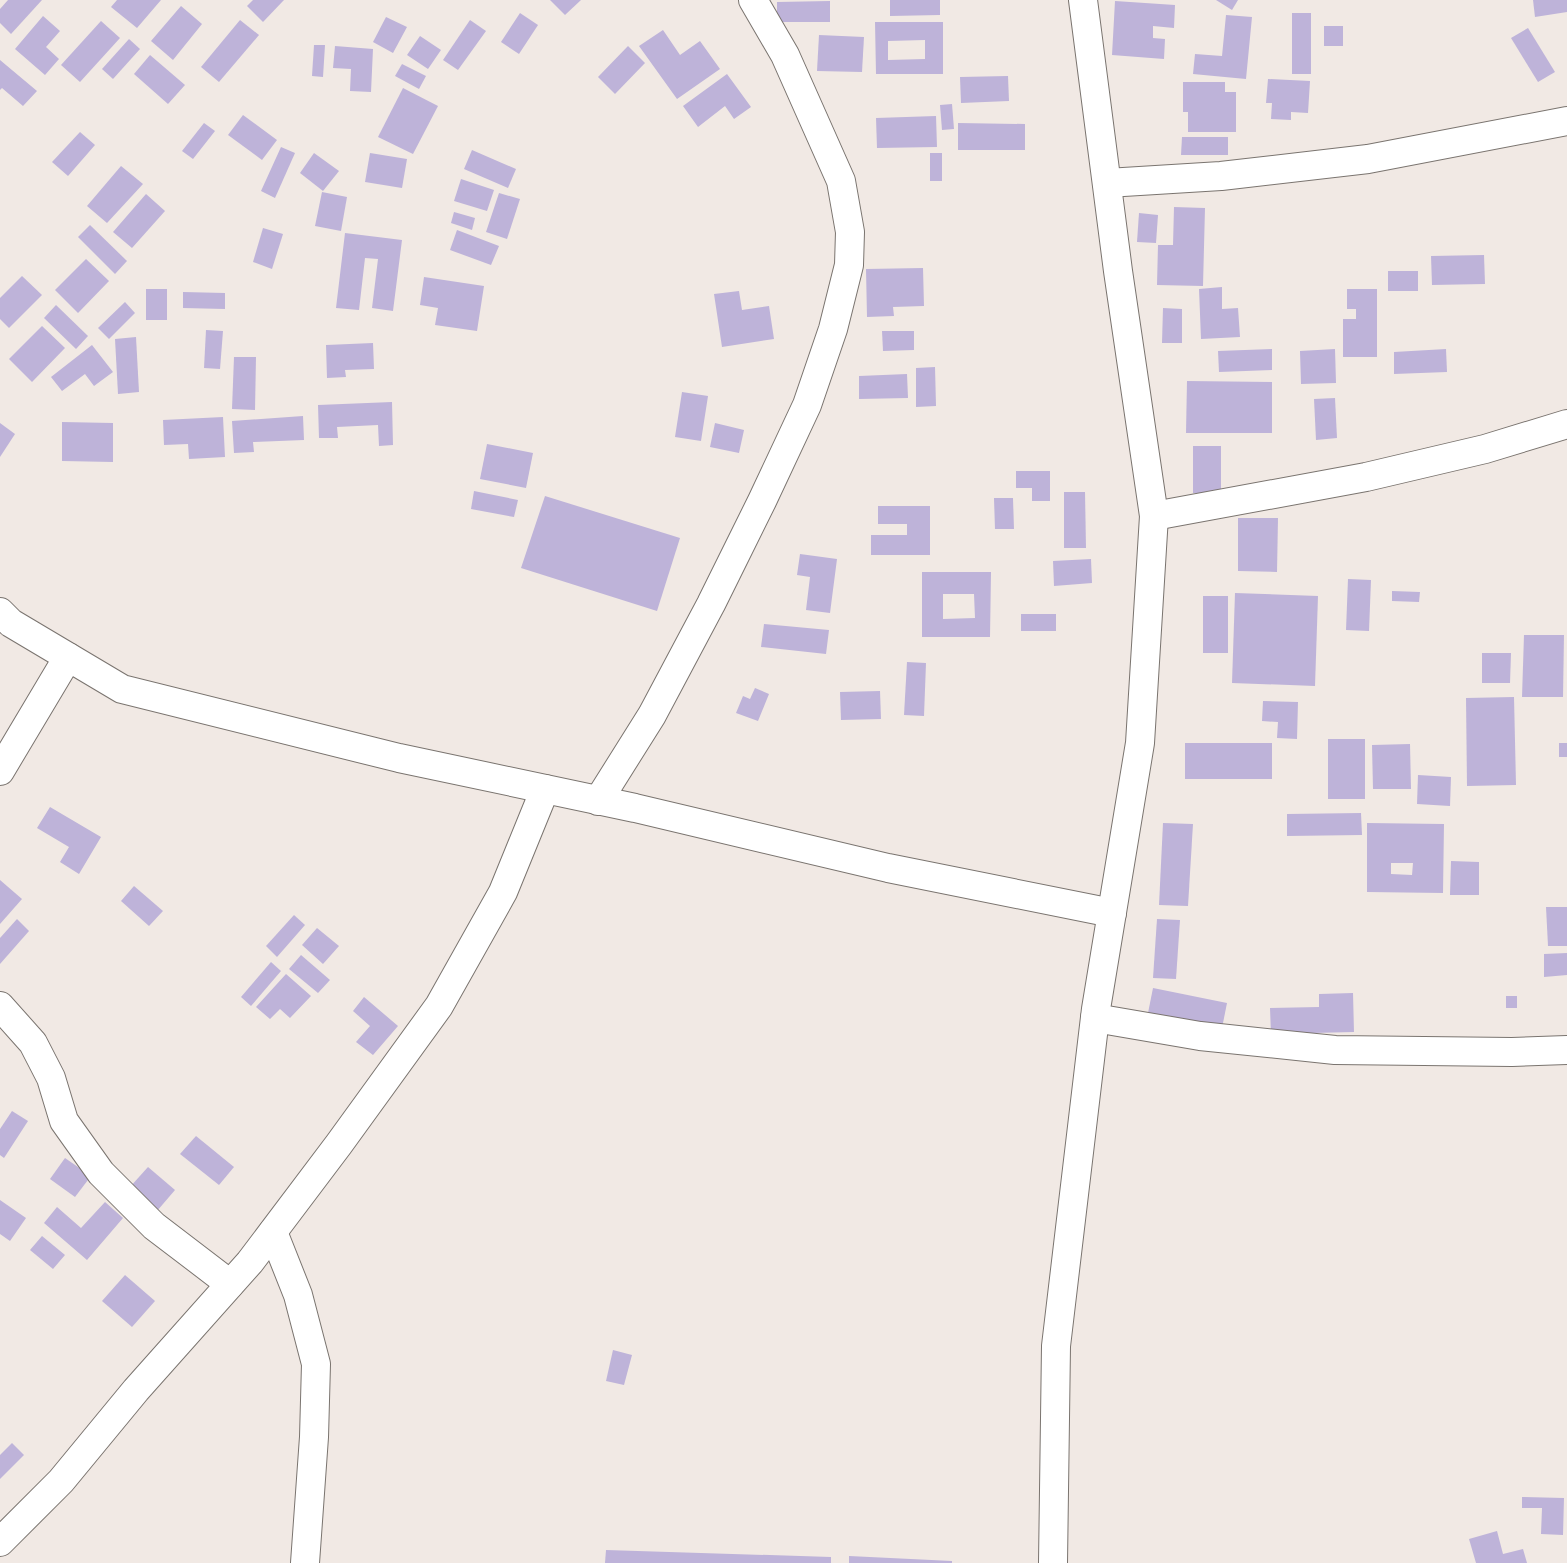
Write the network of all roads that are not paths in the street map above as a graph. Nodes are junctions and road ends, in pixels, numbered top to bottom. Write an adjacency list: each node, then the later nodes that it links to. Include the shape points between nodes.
1 (753, 0): 11 (street, via 785,55 841,181 850,232 849,265 833,329 807,405 766,493 712,604 652,715)
2 (1083, 0): 4 (street)
3 (1567, 121): 4 (street, via 1368,159 1220,176)
4 (1107, 183): 6 (street)
5 (1567, 424): 6 (street, via 1485,449 1366,478)
6 (1154, 516): 12 (street, via 1140,743)
7 (0, 612): 8 (street, via 12,623)
8 (68, 657): 9 (street); 10 (street, via 122,689 399,758)
9 (0, 771)
10 (545, 789): 11 (street); 16 (street, via 503,892 439,1006)
11 (598, 800): 12 (street, via 888,868)
12 (1112, 912): 14 (street)
13 (0, 1006): 17 (street, via 33,1043 51,1078 64,1121 100,1173 154,1226)
14 (1095, 1018): 15 (street, via 1200,1036 1335,1050); 20 (street, via 1056,1346)
15 (1567, 1050)
16 (273, 1232): 17 (street); 19 (street, via 298,1295 316,1364)
17 (230, 1284): 18 (street, via 61,1481)
18 (0, 1542)
19 (305, 1563)
20 (1053, 1563)

